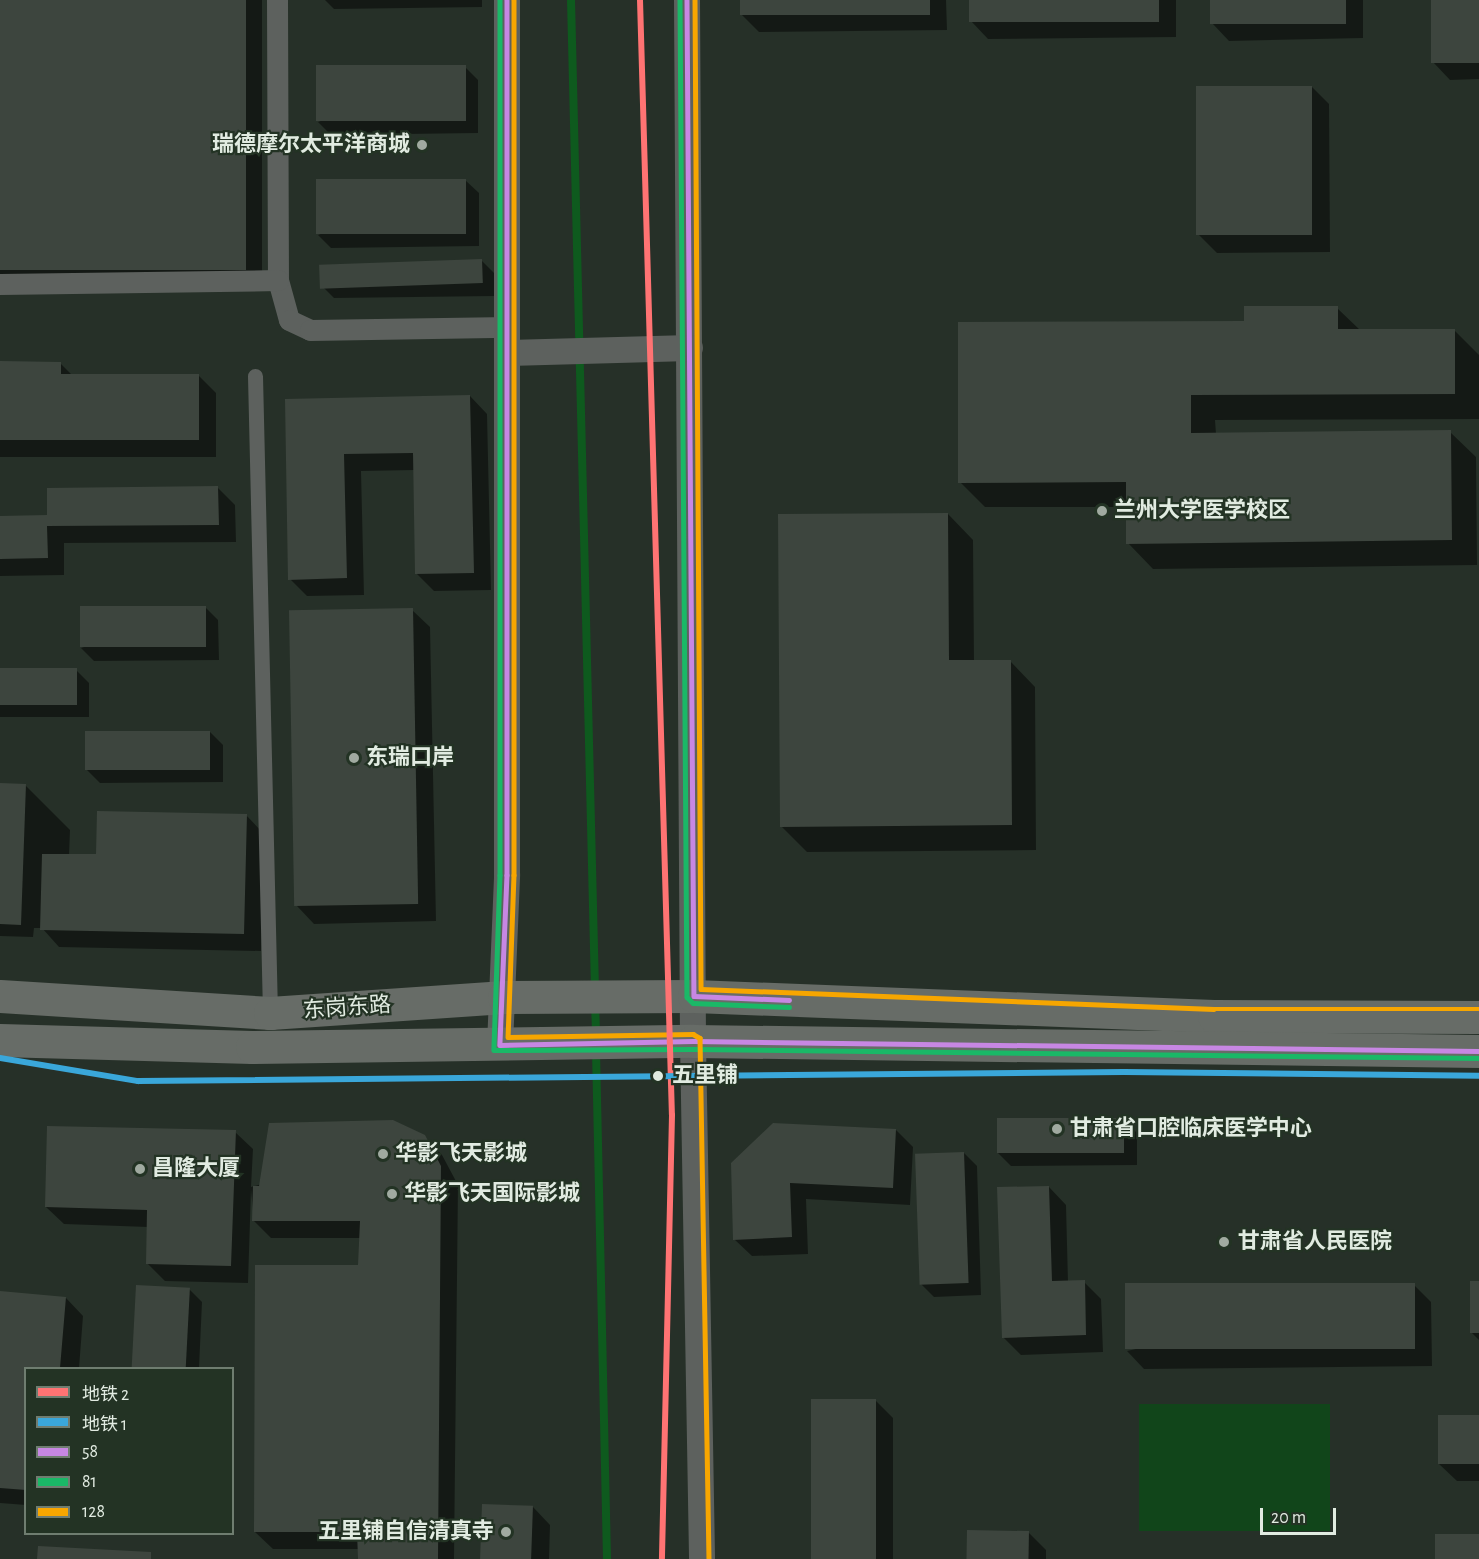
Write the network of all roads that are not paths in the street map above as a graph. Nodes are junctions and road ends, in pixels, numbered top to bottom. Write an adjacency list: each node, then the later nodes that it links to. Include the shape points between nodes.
1 (277, 0): 4 (street)
2 (507, 0): 6 (street)
3 (687, 0): 7 (street)
4 (278, 280): 5 (street); 6 (street, via 289,320 310,330)
5 (0, 284)
6 (509, 327): 8 (street)
7 (690, 348): 8 (street); 11 (street)
8 (509, 353): 12 (street)
9 (255, 376): 13 (street)
10 (0, 996): 13 (main road, 东岗东路)
11 (694, 996): 12 (main road, 东岗东路); 14 (main road, 东岗东路, via 1214,1016); 16 (street)
12 (504, 997): 13 (main road, 东岗东路); 17 (street)
13 (270, 1012)
14 (1479, 1017)
15 (0, 1040): 17 (main road, 东岗东路, via 252,1047)
16 (693, 1041): 17 (main road, 东岗东路); 18 (main road, 东岗东路); 19 (street)
17 (500, 1045)
18 (1479, 1051)
19 (702, 1559)

